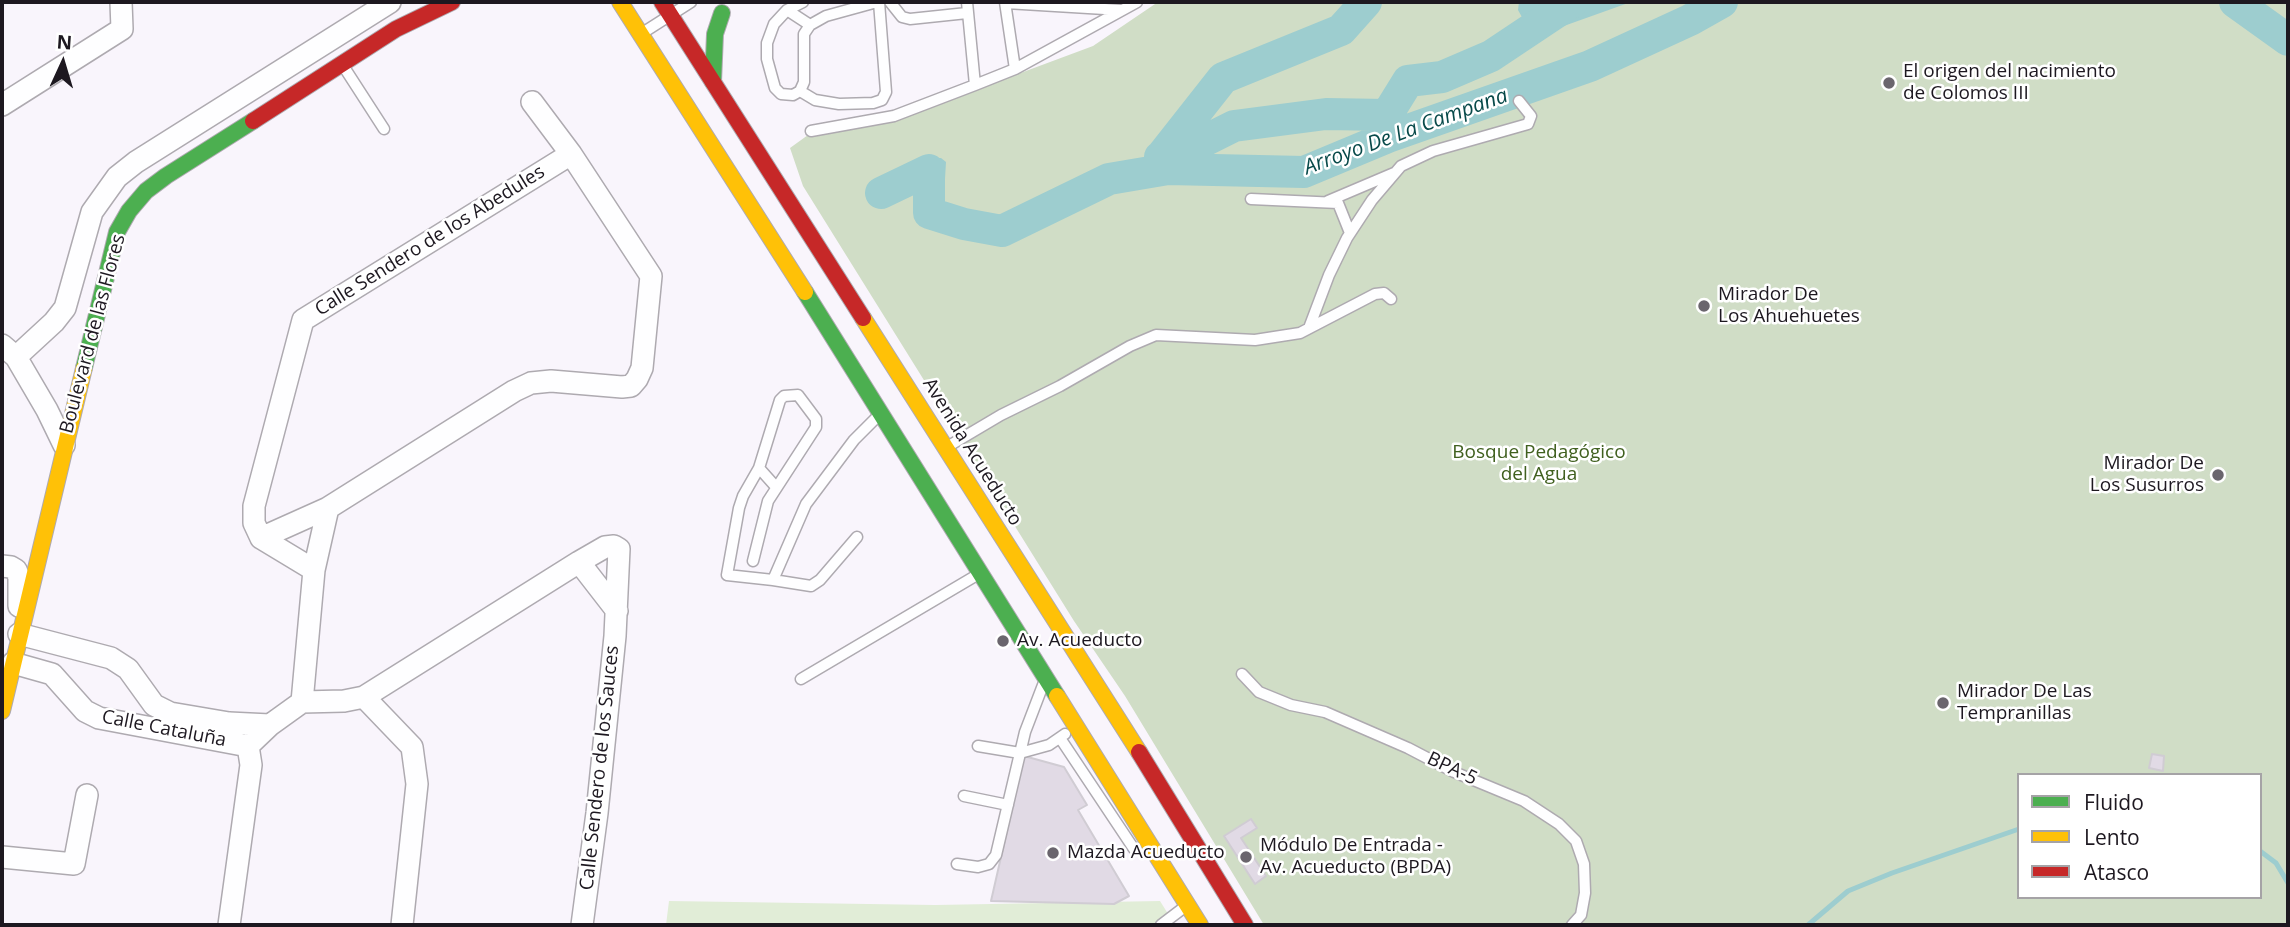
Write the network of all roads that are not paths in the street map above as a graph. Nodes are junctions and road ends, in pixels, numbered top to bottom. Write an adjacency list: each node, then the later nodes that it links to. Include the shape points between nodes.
1 (121, 2): 27 (street, via 122,29)
2 (390, 2): 19 (street, Boulevard de las Flores)
3 (452, 2): 20 (main road, Boulevard de las Flores, via 396,29)
4 (620, 2): 17 (main road, Avenida Acueducto)
5 (691, 2): 12 (lane)
6 (803, 2): 14 (lane)
7 (878, 2): 16 (lane); 24 (lane, via 886,92 882,100 839,104 815,100)
8 (890, 2): 11 (lane, via 902,17 910,19)
9 (1005, 2): 15 (lane); 21 (lane)
10 (1137, 2): 15 (lane)
11 (967, 8): 23 (lane)
12 (667, 9): 17 (lane); 18 (main road, Avenida Acueducto)
13 (726, 10): 18 (lane); 22 (main road, via 715,34)
14 (787, 10): 16 (lane); 24 (lane, via 774,24 767,59 781,94)
15 (1122, 10): 21 (lane)
16 (810, 25): 24 (lane, via 804,34)
17 (640, 34): 18 (main road, Avenida Acueducto)
18 (678, 40): 22 (main road, Avenida Acueducto); 38 (main road, Avenida Acueducto)
19 (314, 49): 20 (street); 37 (street, Boulevard de las Flores, via 117,177 92,212 65,308 54,322)
20 (335, 68): 28 (lane); 39 (main road, Boulevard de las Flores, via 166,176 129,211 117,232)
21 (1015, 69): 23 (lane)
22 (713, 82): 40 (main road, Avenida Acueducto)
23 (975, 85): 29 (lane, via 894,116)
24 (800, 91)
25 (1518, 101): 31 (lane, via 1531,116 1528,124 1433,151)
26 (532, 102): 30 (street)
27 (2, 105)
28 (384, 129)
29 (811, 131)
30 (570, 154): 43 (street, via 651,276 637,379 622,387 531,383); 45 (street, Calle Sendero de los Abedules, via 303,320 254,506 254,523)
31 (1396, 172): 33 (lane); 34 (lane)
32 (1251, 199): 33 (lane)
33 (1324, 203): 34 (lane, via 1338,203)
34 (1350, 233): 36 (lane)
35 (1391, 299): 36 (lane, via 1384,293 1375,294)
36 (1309, 328): 40 (lane, via 1255,340 1156,335)
37 (9, 351): 39 (street)
38 (880, 414): 50 (main road, Avenida Acueducto); 51 (lane, via 854,440 806,504)
39 (64, 445): 53 (main road, Boulevard de las Flores)
40 (945, 449): 67 (main road, Avenida Acueducto, via 1104,710)
41 (759, 468): 42 (lane); 42 (lane, via 780,400 798,395 816,419 816,427); 51 (lane, via 739,508 727,575)
42 (776, 487): 46 (lane)
43 (328, 508): 45 (street); 49 (street)
44 (857, 537): 51 (lane, via 811,586)
45 (261, 538): 49 (street)
46 (753, 561)
47 (579, 562): 52 (street); 52 (street, Calle Sendero de los Sauces, via 605,547 619,549); 58 (street, Calle Sendero de los Sauces)
48 (2, 566): 53 (street, via 16,570 19,577)
49 (314, 570): 59 (street)
50 (980, 573): 56 (lane); 57 (main road, Avenida Acueducto)
51 (773, 580)
52 (617, 611): 78 (street, Calle Sendero de los Sauces)
53 (20, 630): 54 (main road, Boulevard de las Flores); 62 (street, Calle Cataluña, via 111,658 128,668 154,705 170,713)
54 (13, 663): 60 (main road, Boulevard de las Flores); 64 (street, Calle Cataluña, via 52,674 85,711 99,718)
55 (1242, 674): 82 (lane, BPA-5, via 1259,692 1362,727 1524,801 1559,824 1576,841 1584,864 1581,915)
56 (801, 679)
57 (1045, 679): 61 (main road, Avenida Acueducto); 66 (lane)
58 (364, 697): 59 (street, Calle Sendero de los Sauces); 77 (street, via 412,747 417,784)
59 (302, 702): 62 (street)
60 (2, 711)
61 (1082, 722): 63 (lane); 67 (main road, Avenida Acueducto)
62 (270, 725): 64 (street)
63 (1060, 738): 66 (lane); 71 (lane)
64 (248, 746): 76 (street, via 251,765)
65 (978, 746): 66 (lane)
66 (1020, 753): 70 (lane)
67 (1116, 753): 75 (main road, Avenida Acueducto); 81 (main road, Avenida Acueducto)
68 (87, 795): 72 (street, via 74,864)
69 (964, 796): 70 (lane)
70 (1008, 805): 73 (lane, via 996,855 989,864)
71 (1139, 856)
72 (2, 857)
73 (957, 864)
74 (1162, 890): 75 (lane)
75 (1185, 901): 79 (lane); 80 (main road, Avenida Acueducto)
76 (229, 925)
77 (402, 925)
78 (582, 925)
79 (1161, 925)
80 (1200, 925)
81 (1245, 925)
82 (1572, 925)

